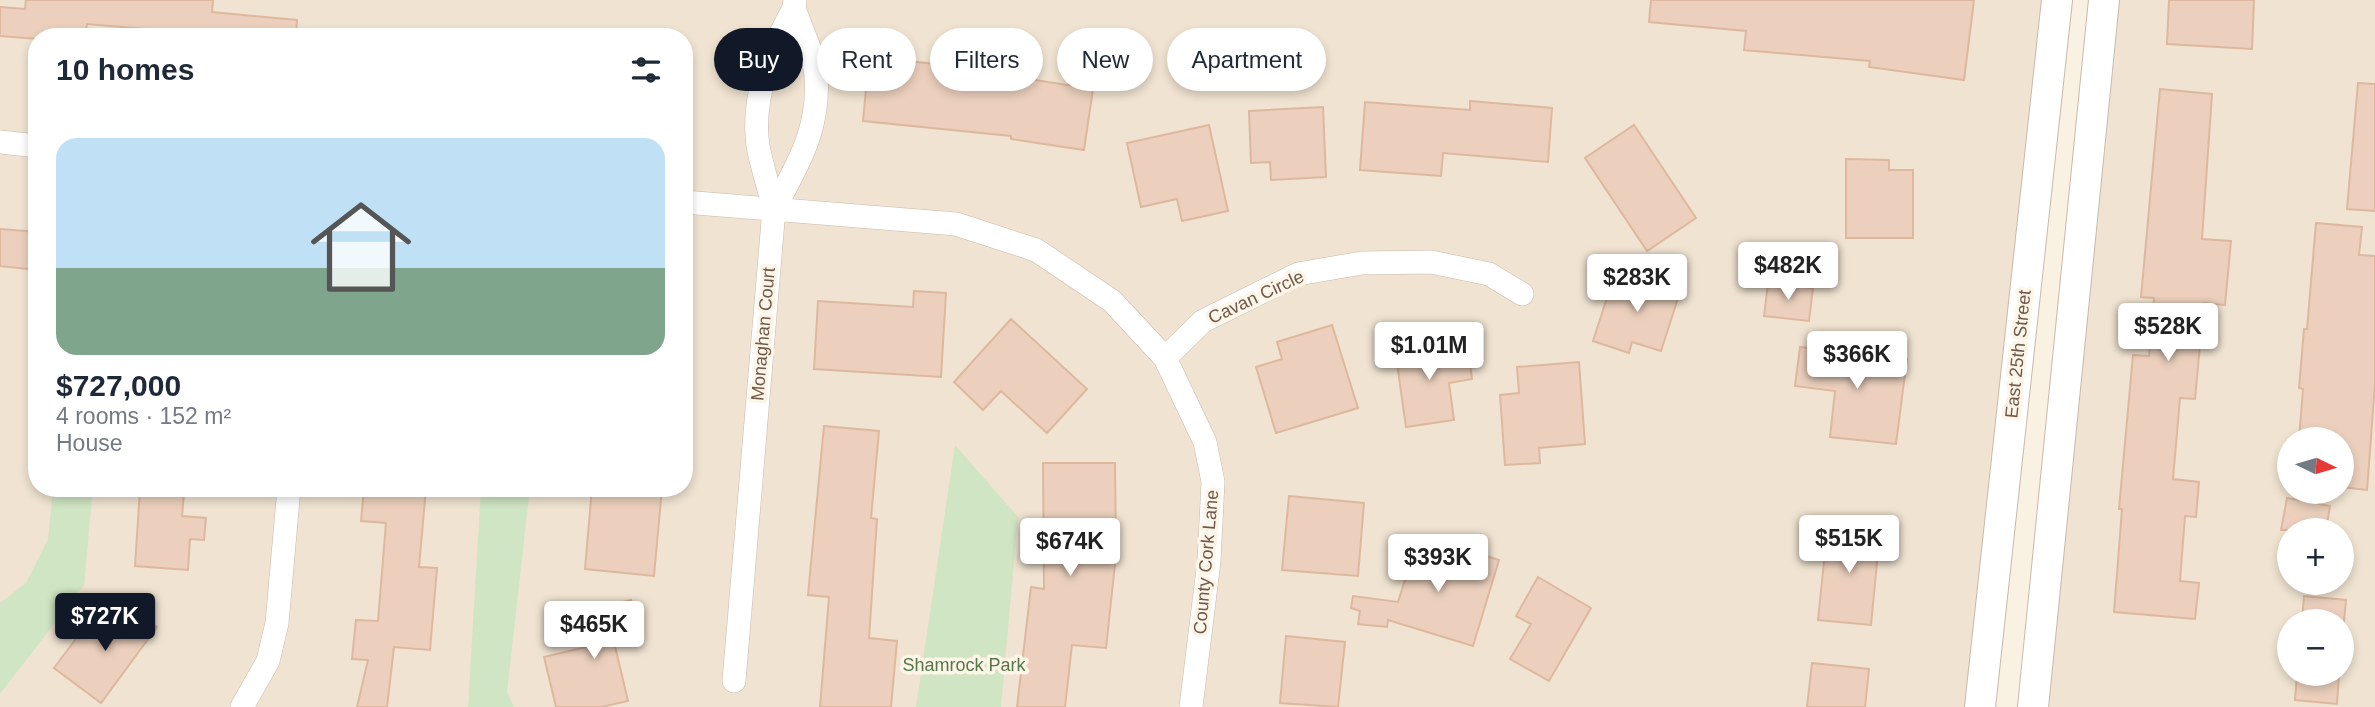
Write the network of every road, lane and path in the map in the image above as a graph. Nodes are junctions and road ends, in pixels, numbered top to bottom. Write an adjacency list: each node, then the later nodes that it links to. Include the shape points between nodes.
1 (2057, 0): 14 (street, East 25th Street)
2 (2104, 0): 15 (street)
3 (795, 4): 7 (street, via 770,51 761,89 758,144); 7 (street, Monaghan Court, via 816,74 814,120 808,146)
4 (0, 142): 5 (street)
5 (28, 145)
6 (693, 203): 7 (street, County Cork Lane)
7 (774, 209): 9 (street, County Cork Lane, via 956,224 1036,250 1112,301); 11 (street, Monaghan Court)
8 (1522, 294): 9 (street, Cavan Circle, via 1489,274 1432,262 1336,267 1298,274 1203,321)
9 (1165, 358): 13 (street, County Cork Lane, via 1205,442 1213,482 1209,561)
10 (288, 497): 12 (street, via 277,623 268,661)
11 (734, 681)
12 (243, 707)
13 (1191, 707)
14 (1980, 707)
15 (2033, 707)

